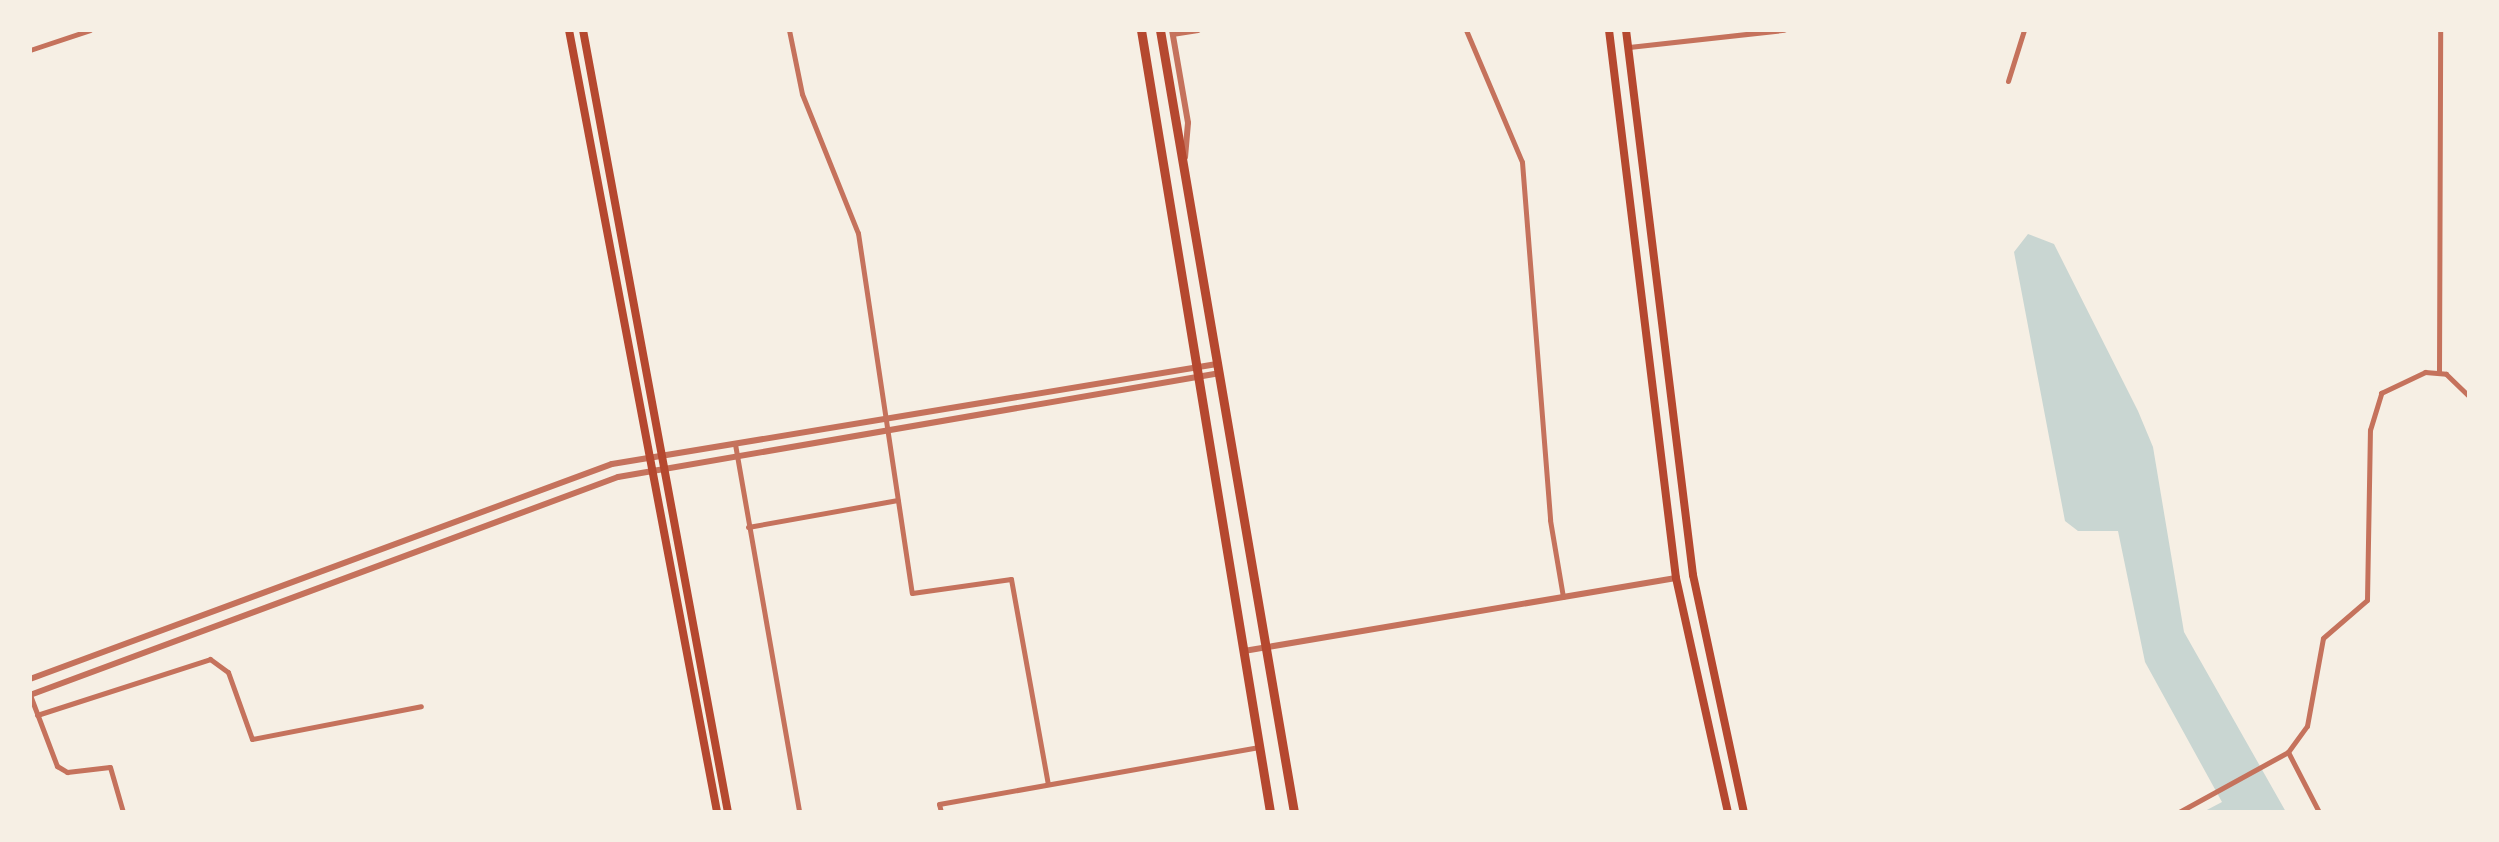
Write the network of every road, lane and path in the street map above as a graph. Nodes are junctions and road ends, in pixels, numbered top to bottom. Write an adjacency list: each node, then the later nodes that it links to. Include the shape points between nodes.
1 (90, 30): 15 (street)
2 (569, 30): 24 (main road)
3 (583, 30): 24 (main road)
4 (789, 30): 21 (street, via 802,94 858,233)
5 (1138, 30): 18 (main road)
6 (1198, 30): 13 (street)
7 (1466, 30): 30 (street, via 1522,162 1550,520)
8 (1609, 30): 29 (main road)
9 (1626, 30): 14 (main road)
10 (1784, 30): 14 (street)
11 (2024, 30): 16 (street)
12 (2440, 30): 19 (street)
13 (1166, 33): 17 (main road)
14 (1629, 47): 48 (main road, via 1693,575)
15 (30, 50)
16 (2008, 81)
17 (1220, 368): 18 (street); 31 (main road)
18 (1197, 372): 21 (street); 22 (street); 32 (main road)
19 (2440, 374): 20 (street); 38 (street, via 2425,372 2380,392 2370,430 2367,600 2323,638 2307,726)
20 (2469, 396)
21 (885, 420): 22 (street); 23 (street)
22 (887, 430): 25 (street); 27 (street)
23 (734, 444): 24 (street); 25 (street)
24 (656, 454): 26 (main road); 33 (street, via 539,490)
25 (736, 454): 26 (street); 28 (street)
26 (658, 468): 34 (street, via 540,504); 41 (main road); 42 (main road)
27 (898, 500): 28 (street); 39 (street, via 912,594 1011,580)
28 (748, 526): 43 (street)
29 (1676, 578): 30 (street); 47 (main road)
30 (1563, 597): 31 (street)
31 (1266, 647): 32 (street); 46 (main road)
32 (1244, 651): 37 (main road)
33 (30, 679)
34 (30, 695): 36 (street)
35 (421, 706): 36 (street, via 252,739 228,672 210,659)
36 (37, 714): 40 (street, via 57,766 67,772 110,767)
37 (1259, 746): 39 (street); 45 (main road)
38 (2288, 752): 49 (street); 50 (street)
39 (1048, 784): 44 (street, via 939,804)
40 (124, 812)
41 (717, 812)
42 (728, 812)
43 (799, 812)
44 (941, 812)
45 (1270, 812)
46 (1294, 812)
47 (1728, 812)
48 (1744, 812)
49 (2179, 812)
50 (2319, 812)

